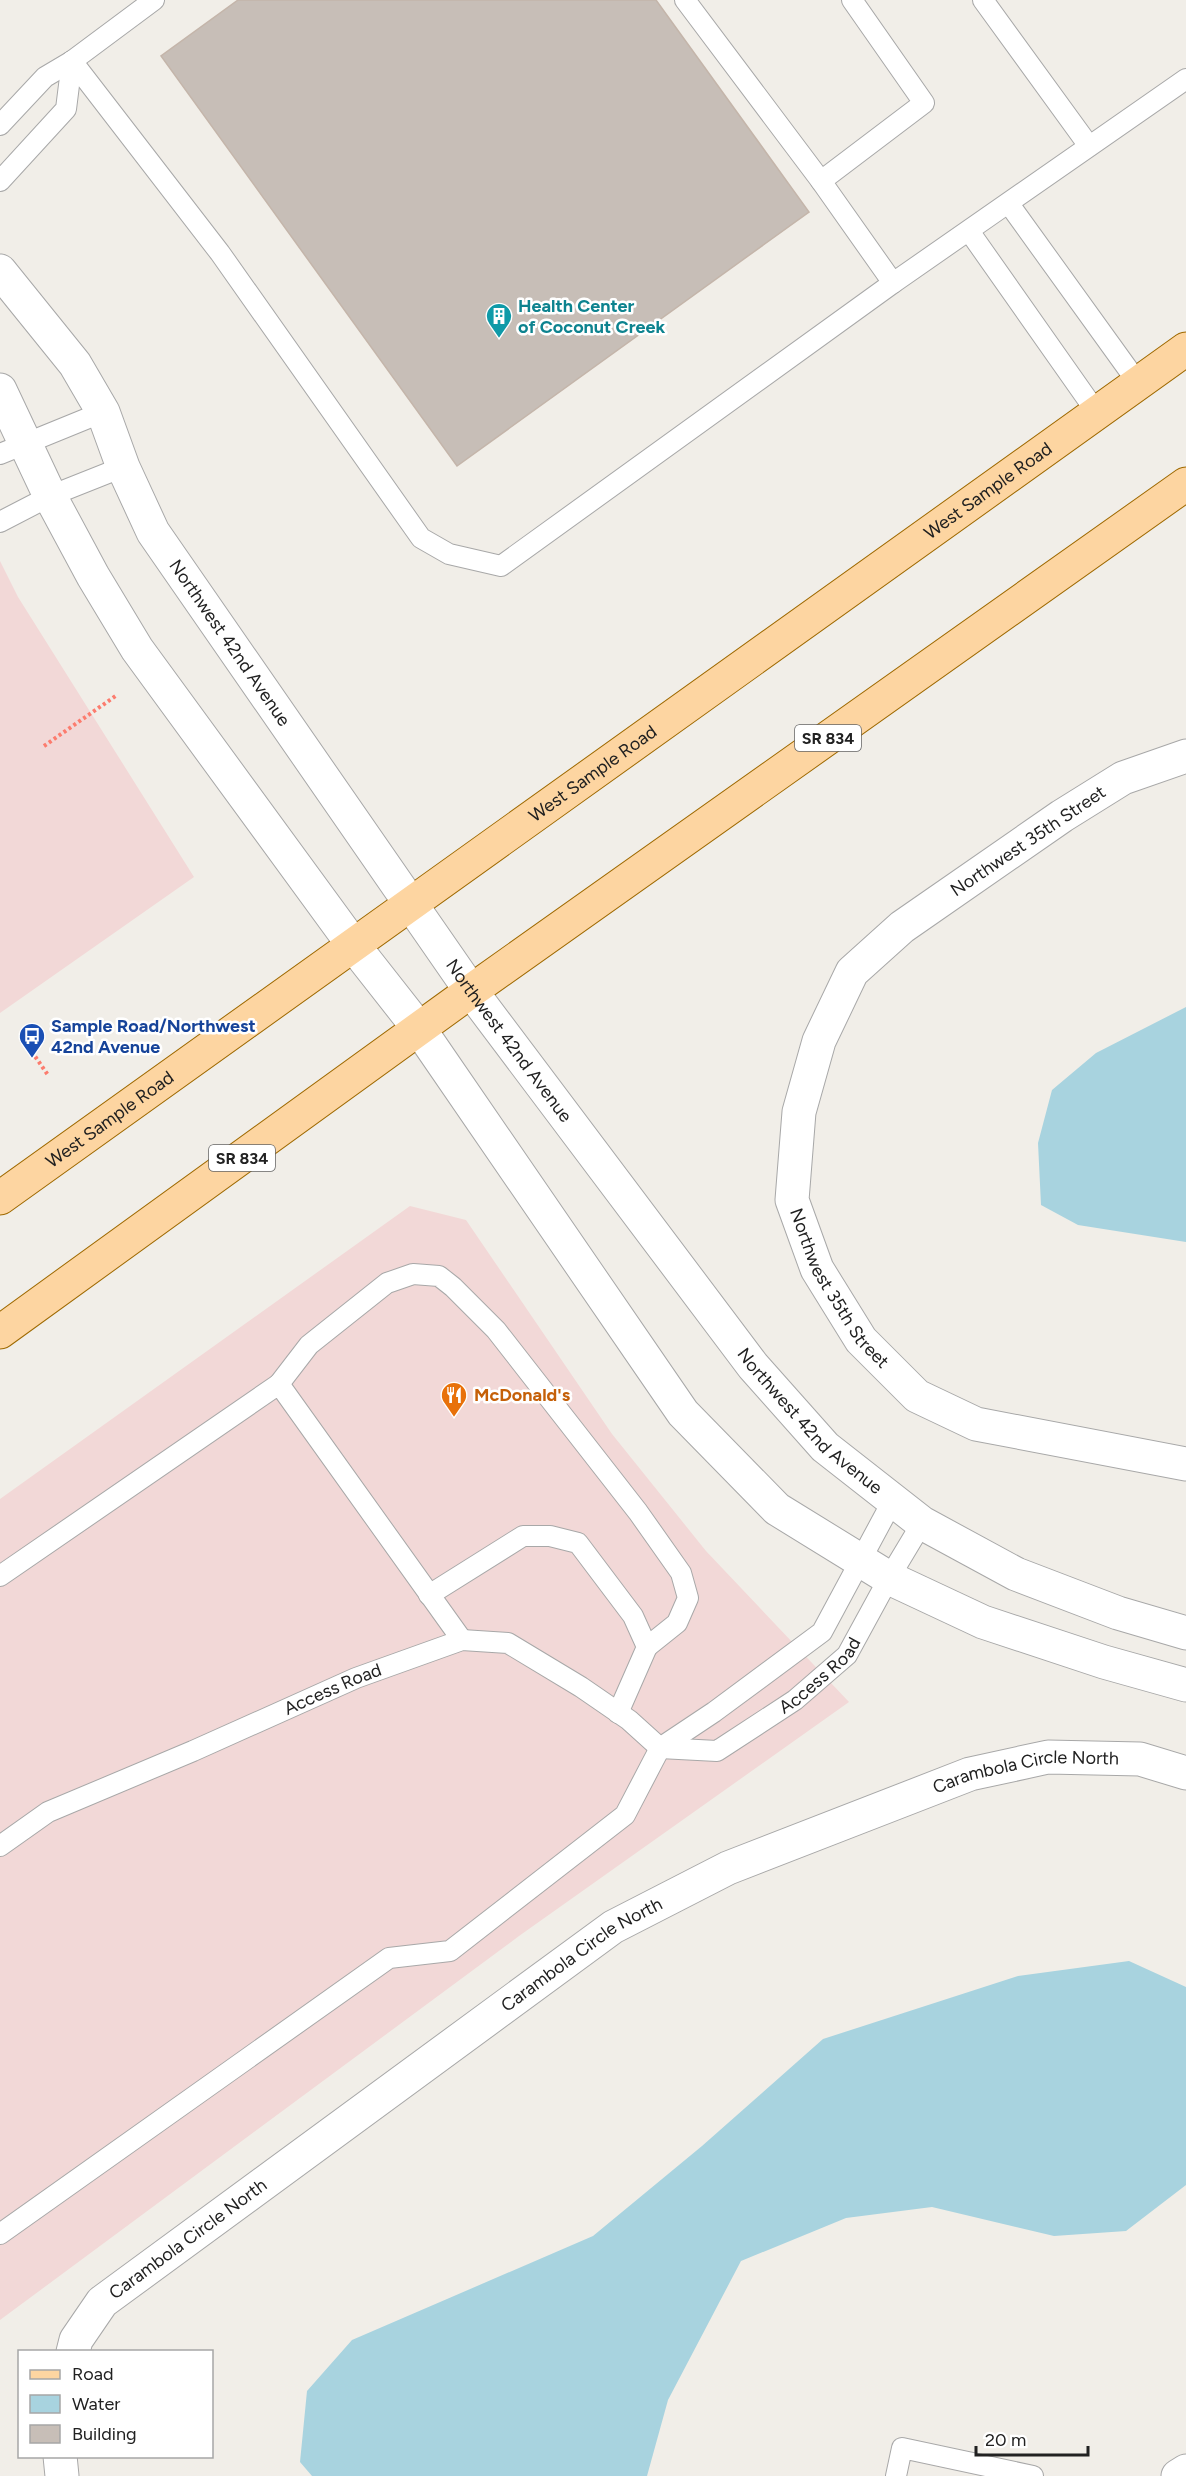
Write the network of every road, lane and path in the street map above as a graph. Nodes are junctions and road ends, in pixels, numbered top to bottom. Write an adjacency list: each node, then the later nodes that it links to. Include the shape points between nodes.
1 (154, 0): 5 (lane)
2 (685, 0): 10 (lane)
3 (852, 0): 10 (lane, via 924,103)
4 (983, 0): 8 (lane)
5 (72, 61): 7 (lane, via 45,78); 9 (lane, via 66,109); 14 (lane, via 220,253 421,538 449,554 501,566)
6 (1186, 79): 8 (lane)
7 (0, 125)
8 (1089, 146): 11 (lane)
9 (0, 181)
10 (821, 181): 14 (lane)
11 (1010, 204): 12 (lane); 16 (lane)
12 (969, 231): 14 (lane); 19 (lane)
13 (0, 271): 18 (street, Northwest 42nd Avenue, via 75,364)
14 (893, 283)
15 (1186, 349): 16 (main road, West Sample Road)
16 (1138, 383): 19 (main road, West Sample Road)
17 (0, 390): 20 (street)
18 (103, 412): 20 (lane); 21 (street, Northwest 42nd Avenue)
19 (1097, 413): 28 (main road, West Sample Road)
20 (13, 450): 23 (street)
21 (123, 467): 23 (lane); 28 (street, Northwest 42nd Avenue, via 153,532)
22 (1186, 484): 30 (main road, SR 834)
23 (50, 496): 24 (lane); 29 (street, via 137,649)
24 (0, 522)
25 (117, 695): 26 (path)
26 (44, 746)
27 (1186, 756): 37 (street, Northwest 35th Street, via 1123,778 1062,816 902,927 852,972 819,1041 799,1112 792,1200 817,1269 861,1340 917,1396 976,1424)
28 (412, 903): 29 (main road, West Sample Road); 30 (street, Northwest 42nd Avenue)
29 (354, 945): 31 (street); 34 (main road, West Sample Road)
30 (471, 991): 31 (main road, SR 834); 38 (street, Northwest 42nd Avenue, via 753,1366 825,1447)
31 (420, 1030): 35 (main road, SR 834); 40 (street, via 683,1413 777,1509)
32 (25, 1042): 33 (path)
33 (48, 1075)
34 (0, 1198)
35 (0, 1332)
36 (279, 1384): 41 (lane); 43 (lane); 46 (lane, via 309,1345 387,1283 413,1274 439,1276 496,1330 681,1573 688,1598 677,1623)
37 (1186, 1464)
38 (893, 1500): 39 (street, Northwest 42nd Avenue); 40 (lane, Access Road)
39 (921, 1523): 42 (lane, Access Road); 44 (street, Northwest 42nd Avenue, via 1016,1574 1118,1613)
40 (860, 1560): 42 (street); 49 (lane, Access Road, via 822,1632)
41 (0, 1576)
42 (889, 1578): 47 (street, via 983,1622); 49 (lane, Access Road, via 847,1655 795,1700 717,1751)
43 (429, 1595): 45 (lane); 46 (lane, via 523,1536 550,1536 578,1543 633,1616)
44 (1186, 1633)
45 (462, 1640): 48 (lane, Access Road, via 508,1643); 51 (lane, Access Road, via 356,1678 48,1812)
46 (648, 1647): 48 (lane)
47 (1186, 1685)
48 (618, 1713): 49 (lane, Access Road)
49 (660, 1748): 52 (lane, via 625,1815 450,1951 390,1958)
50 (1186, 1773): 53 (street, Carambola Circle North, via 1140,1759 1048,1757 970,1774 728,1868 613,1928 102,2302)
51 (0, 1846)
52 (0, 2234)
53 (74, 2350)
54 (60, 2458): 56 (street)
55 (1186, 2472): 59 (street)
56 (62, 2476)
57 (896, 2476): 58 (lane, via 903,2448)
58 (1033, 2476)
59 (1178, 2476)

